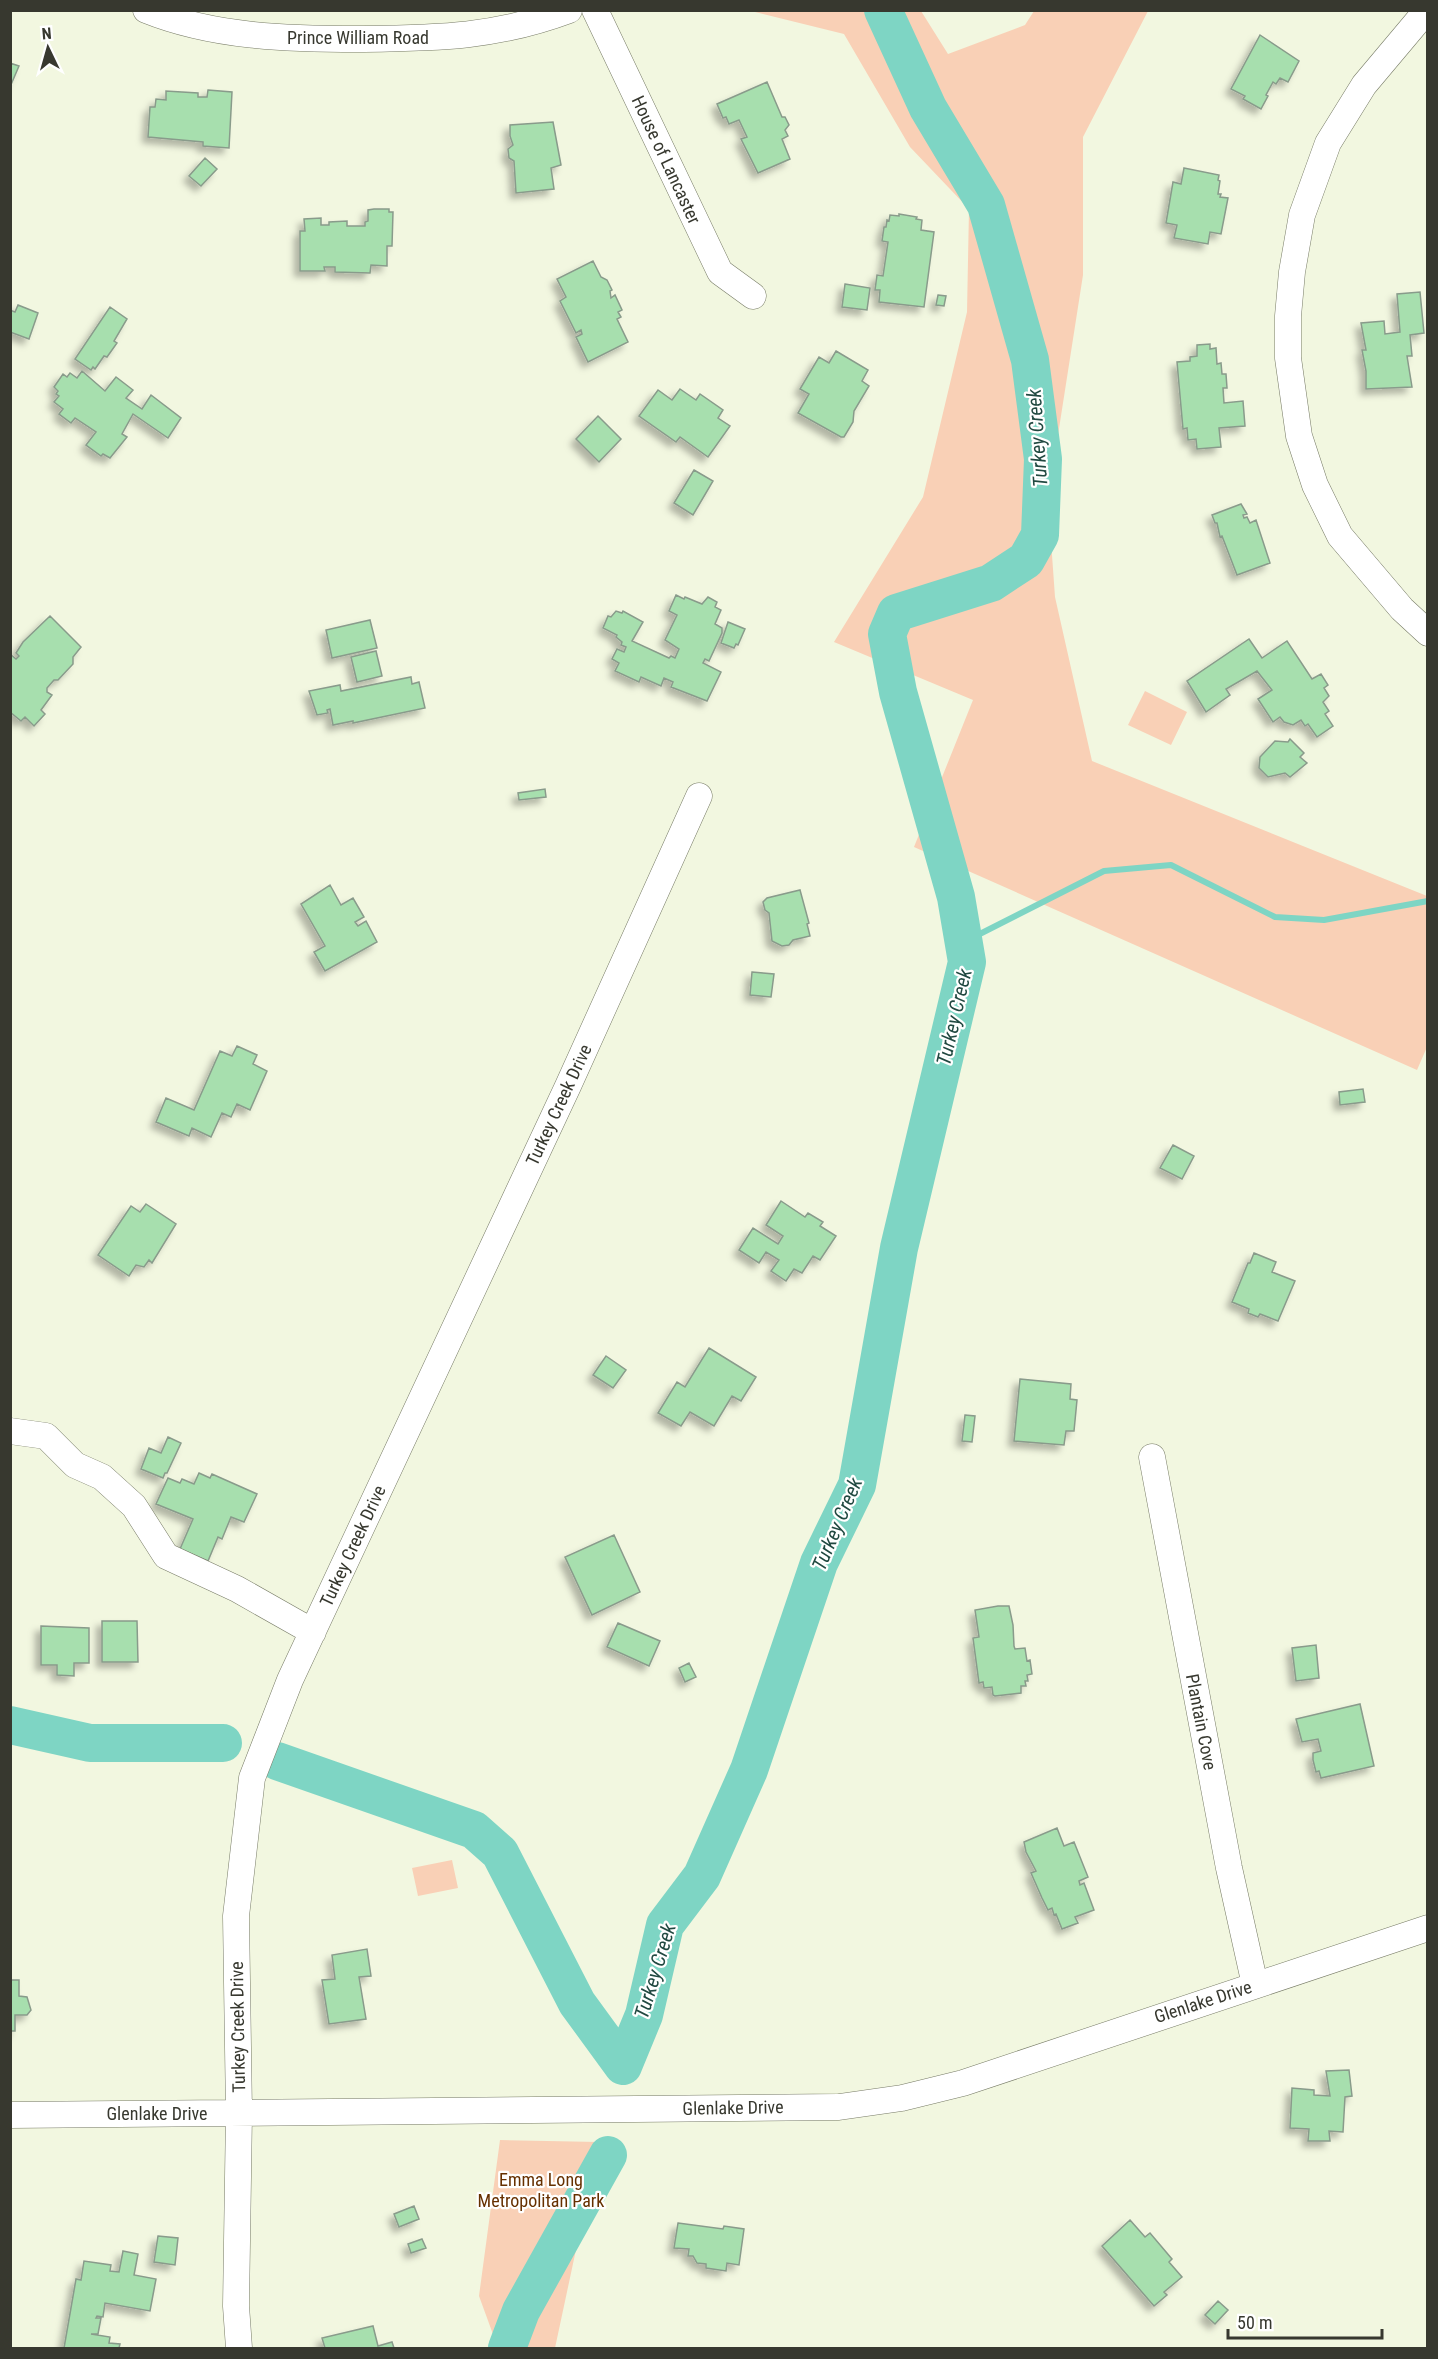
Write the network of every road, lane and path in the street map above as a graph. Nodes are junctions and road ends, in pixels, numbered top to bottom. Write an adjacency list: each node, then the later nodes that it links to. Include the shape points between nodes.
1 (146, 10): 2 (street, Prince William Road, via 226,32 291,39 441,39 486,34)
2 (569, 10)
3 (595, 10): 5 (street, House of Lancaster, via 720,272)
4 (1427, 10): 6 (street, via 1364,85 1328,143 1302,215 1292,272 1288,358 1299,436 1315,485 1340,536 1402,609)
5 (753, 296)
6 (1428, 633)
7 (699, 796): 10 (street, Turkey Creek Drive, via 559,1107)
8 (10, 1431): 10 (street, via 46,1436 75,1465 102,1477 134,1506 166,1556 237,1589)
9 (1152, 1457): 12 (street, Plantain Cove, via 1229,1868)
10 (313, 1632): 13 (street, Turkey Creek Drive, via 252,1778 236,1916)
11 (1428, 1928): 12 (street, Glenlake Drive)
12 (1255, 1985): 13 (street, Glenlake Drive, via 963,2083 902,2098 839,2107)
13 (239, 2113): 14 (street, Glenlake Drive); 15 (street, Turkey Creek Drive)
14 (10, 2115)
15 (239, 2349)

